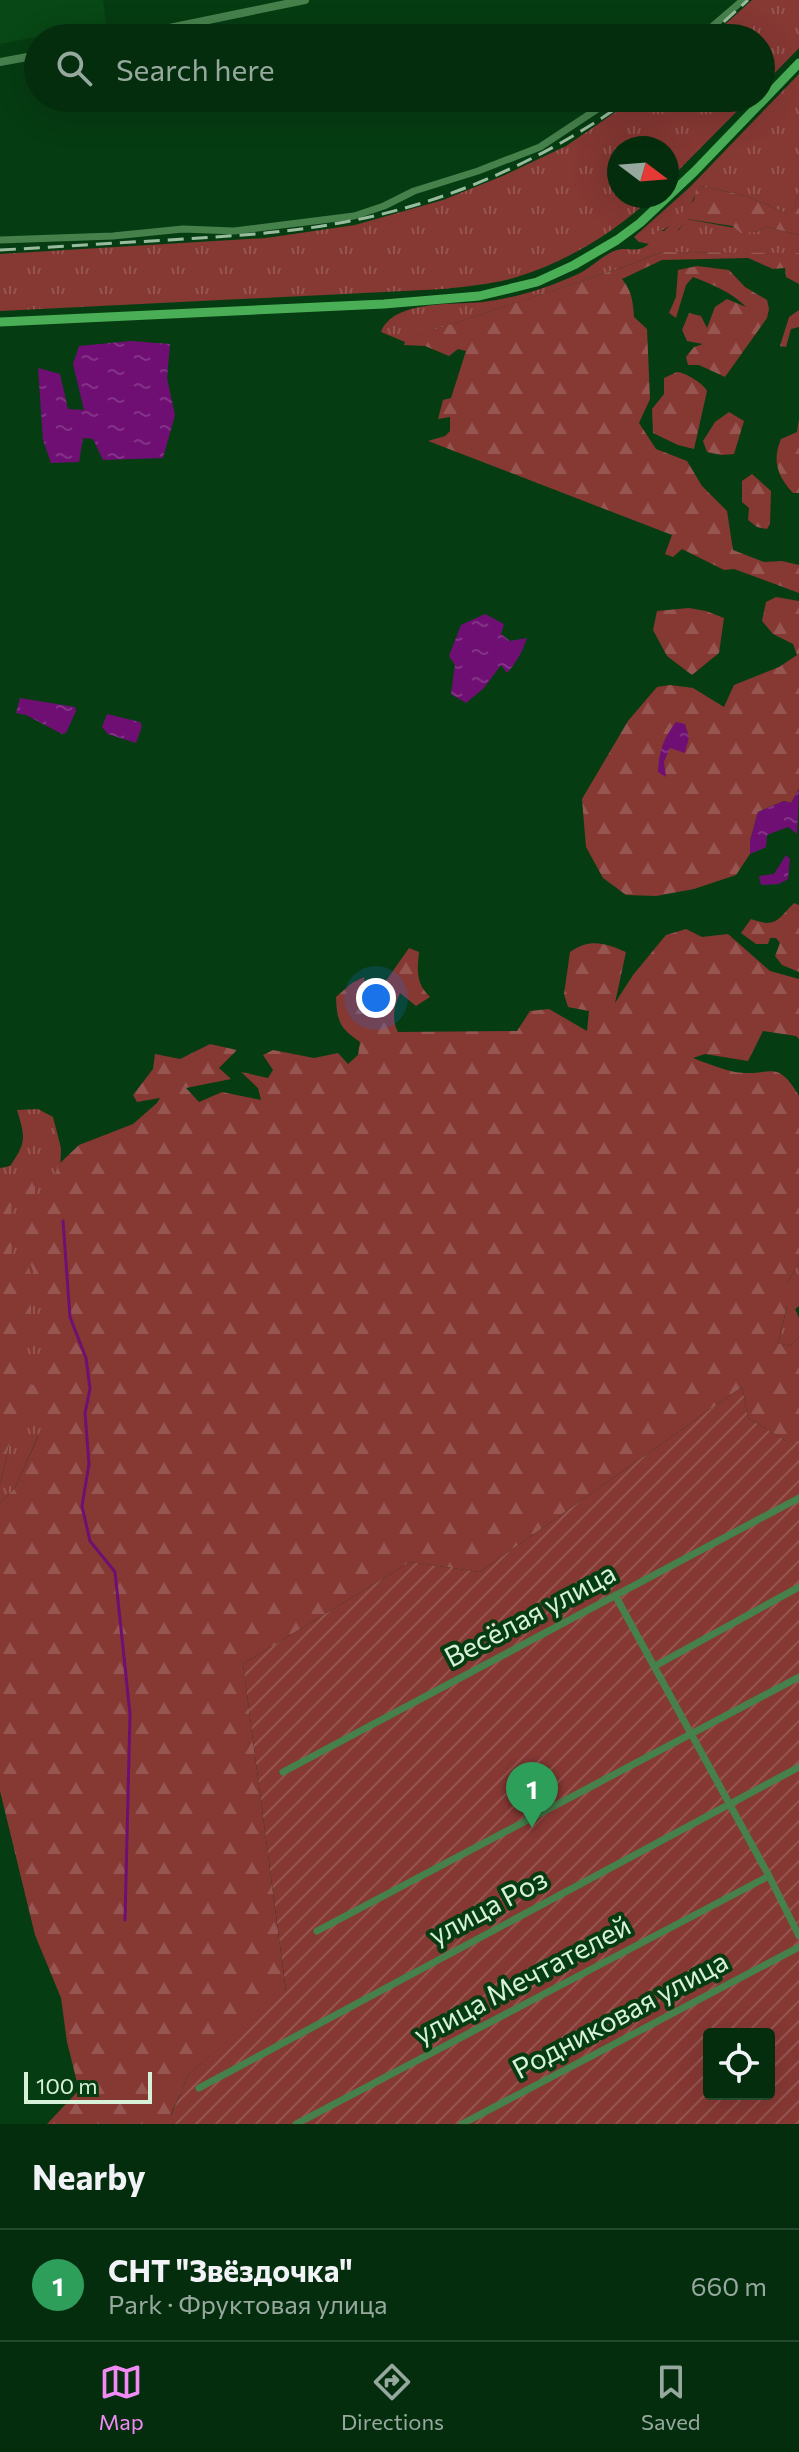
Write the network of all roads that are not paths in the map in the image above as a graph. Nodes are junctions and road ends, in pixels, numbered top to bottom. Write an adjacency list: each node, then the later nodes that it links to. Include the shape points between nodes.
1 (305, 0): 3 (street)
2 (743, 0): 4 (street)
3 (189, 24)
4 (715, 24)
5 (24, 58): 6 (street)
6 (0, 62)
7 (799, 63): 8 (main road)
8 (775, 88)
9 (593, 112): 11 (street, via 540,147 354,216 234,231)
10 (752, 112): 12 (main road, via 640,223 537,282 430,301)
11 (0, 240)
12 (0, 322)
13 (799, 1498): 15 (street, Весёлая улица)
14 (799, 1587): 16 (street)
15 (615, 1595): 16 (street); 20 (street, Весёлая улица)
16 (655, 1666): 18 (street)
17 (799, 1677): 18 (street)
18 (690, 1736): 21 (street); 23 (street)
19 (799, 1767): 21 (street, улица Роз)
20 (283, 1772)
21 (731, 1805): 22 (street); 26 (street, улица Роз)
22 (769, 1876): 24 (street); 27 (street, улица Мечтателей)
23 (317, 1931)
24 (799, 1936)
25 (799, 1947): 28 (street, Родниковая улица)
26 (199, 2088)
27 (296, 2124)
28 (462, 2124)

